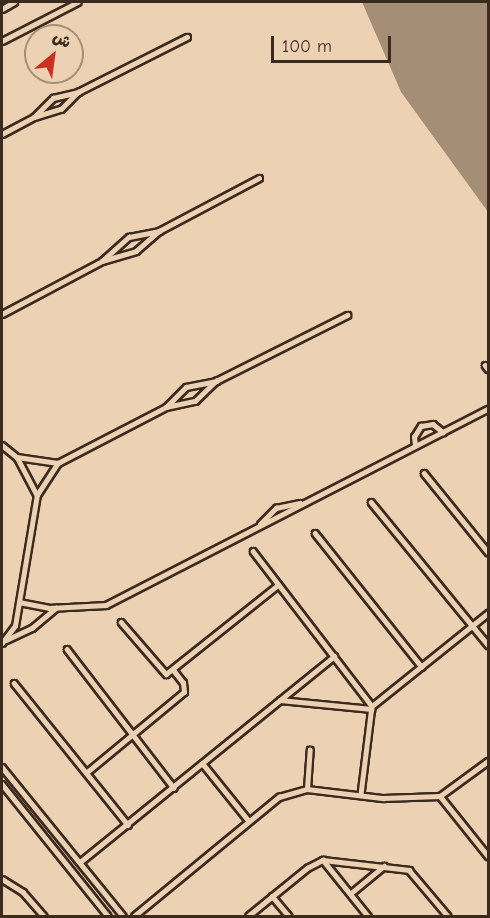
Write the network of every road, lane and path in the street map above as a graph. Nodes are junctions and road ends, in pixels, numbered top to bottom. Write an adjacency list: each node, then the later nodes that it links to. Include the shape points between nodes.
1 (14, 2): 3 (lane)
2 (78, 2): 5 (lane)
3 (2, 9)
4 (187, 37): 6 (lane)
5 (2, 41)
6 (78, 92): 7 (lane, via 61,109); 7 (lane, via 53,98)
7 (34, 117): 8 (lane)
8 (2, 134)
9 (259, 178): 10 (lane)
10 (159, 231): 11 (lane, via 136,251); 11 (lane, via 129,237)
11 (102, 261): 12 (lane)
12 (2, 314)
13 (347, 315): 14 (lane)
14 (216, 381): 15 (lane, via 195,401); 15 (lane, via 186,387)
15 (166, 407): 21 (lane)
16 (489, 409): 17 (lane)
17 (443, 432): 19 (lane); 19 (lane, via 433,424 421,426 415,433)
18 (2, 445): 20 (lane)
19 (415, 446): 25 (lane)
20 (17, 456): 21 (lane); 23 (lane)
21 (58, 463): 23 (lane)
22 (424, 473): 29 (lane)
23 (37, 495): 31 (lane)
24 (371, 502): 35 (lane)
25 (299, 503): 26 (lane, via 281,517); 26 (lane, via 276,508)
26 (260, 524): 32 (lane, via 106,605)
27 (315, 533): 40 (lane)
28 (253, 551): 30 (lane)
29 (489, 552)
30 (278, 585): 39 (lane); 41 (lane)
31 (19, 602): 32 (lane); 36 (lane, via 15,626)
32 (56, 608): 36 (lane, via 26,632)
33 (489, 613): 35 (lane)
34 (122, 622): 41 (lane, via 160,672 166,675)
35 (473, 626): 37 (lane); 40 (lane)
36 (4, 642)
37 (489, 645)
38 (67, 649): 45 (lane)
39 (334, 656): 43 (lane); 44 (lane)
40 (422, 667): 44 (lane)
41 (173, 670): 45 (lane, via 183,682 184,692)
42 (14, 683): 50 (lane)
43 (280, 700): 44 (lane); 48 (lane)
44 (372, 708): 54 (lane)
45 (133, 735): 50 (lane); 52 (lane)
46 (310, 750): 53 (lane)
47 (489, 761): 55 (lane)
48 (203, 764): 52 (lane); 56 (lane)
49 (2, 767): 60 (lane)
50 (86, 773): 57 (lane)
51 (2, 784): 66 (lane)
52 (174, 788): 57 (lane)
53 (307, 789): 54 (lane); 56 (lane, via 279,797)
54 (362, 794): 55 (lane, via 402,799)
55 (440, 796): 58 (lane)
56 (249, 821): 68 (lane)
57 (128, 825): 60 (lane)
58 (489, 856)
59 (323, 860): 61 (lane); 63 (lane); 64 (lane)
60 (80, 862): 67 (lane)
61 (384, 866): 63 (lane); 72 (lane, via 414,873)
62 (2, 879): 65 (lane, via 23,892)
63 (350, 894): 71 (lane)
64 (272, 896): 69 (lane); 70 (lane)
65 (44, 916)
66 (108, 916)
67 (123, 916)
68 (134, 916)
69 (248, 916)
70 (289, 916)
71 (368, 916)
72 (448, 916)

